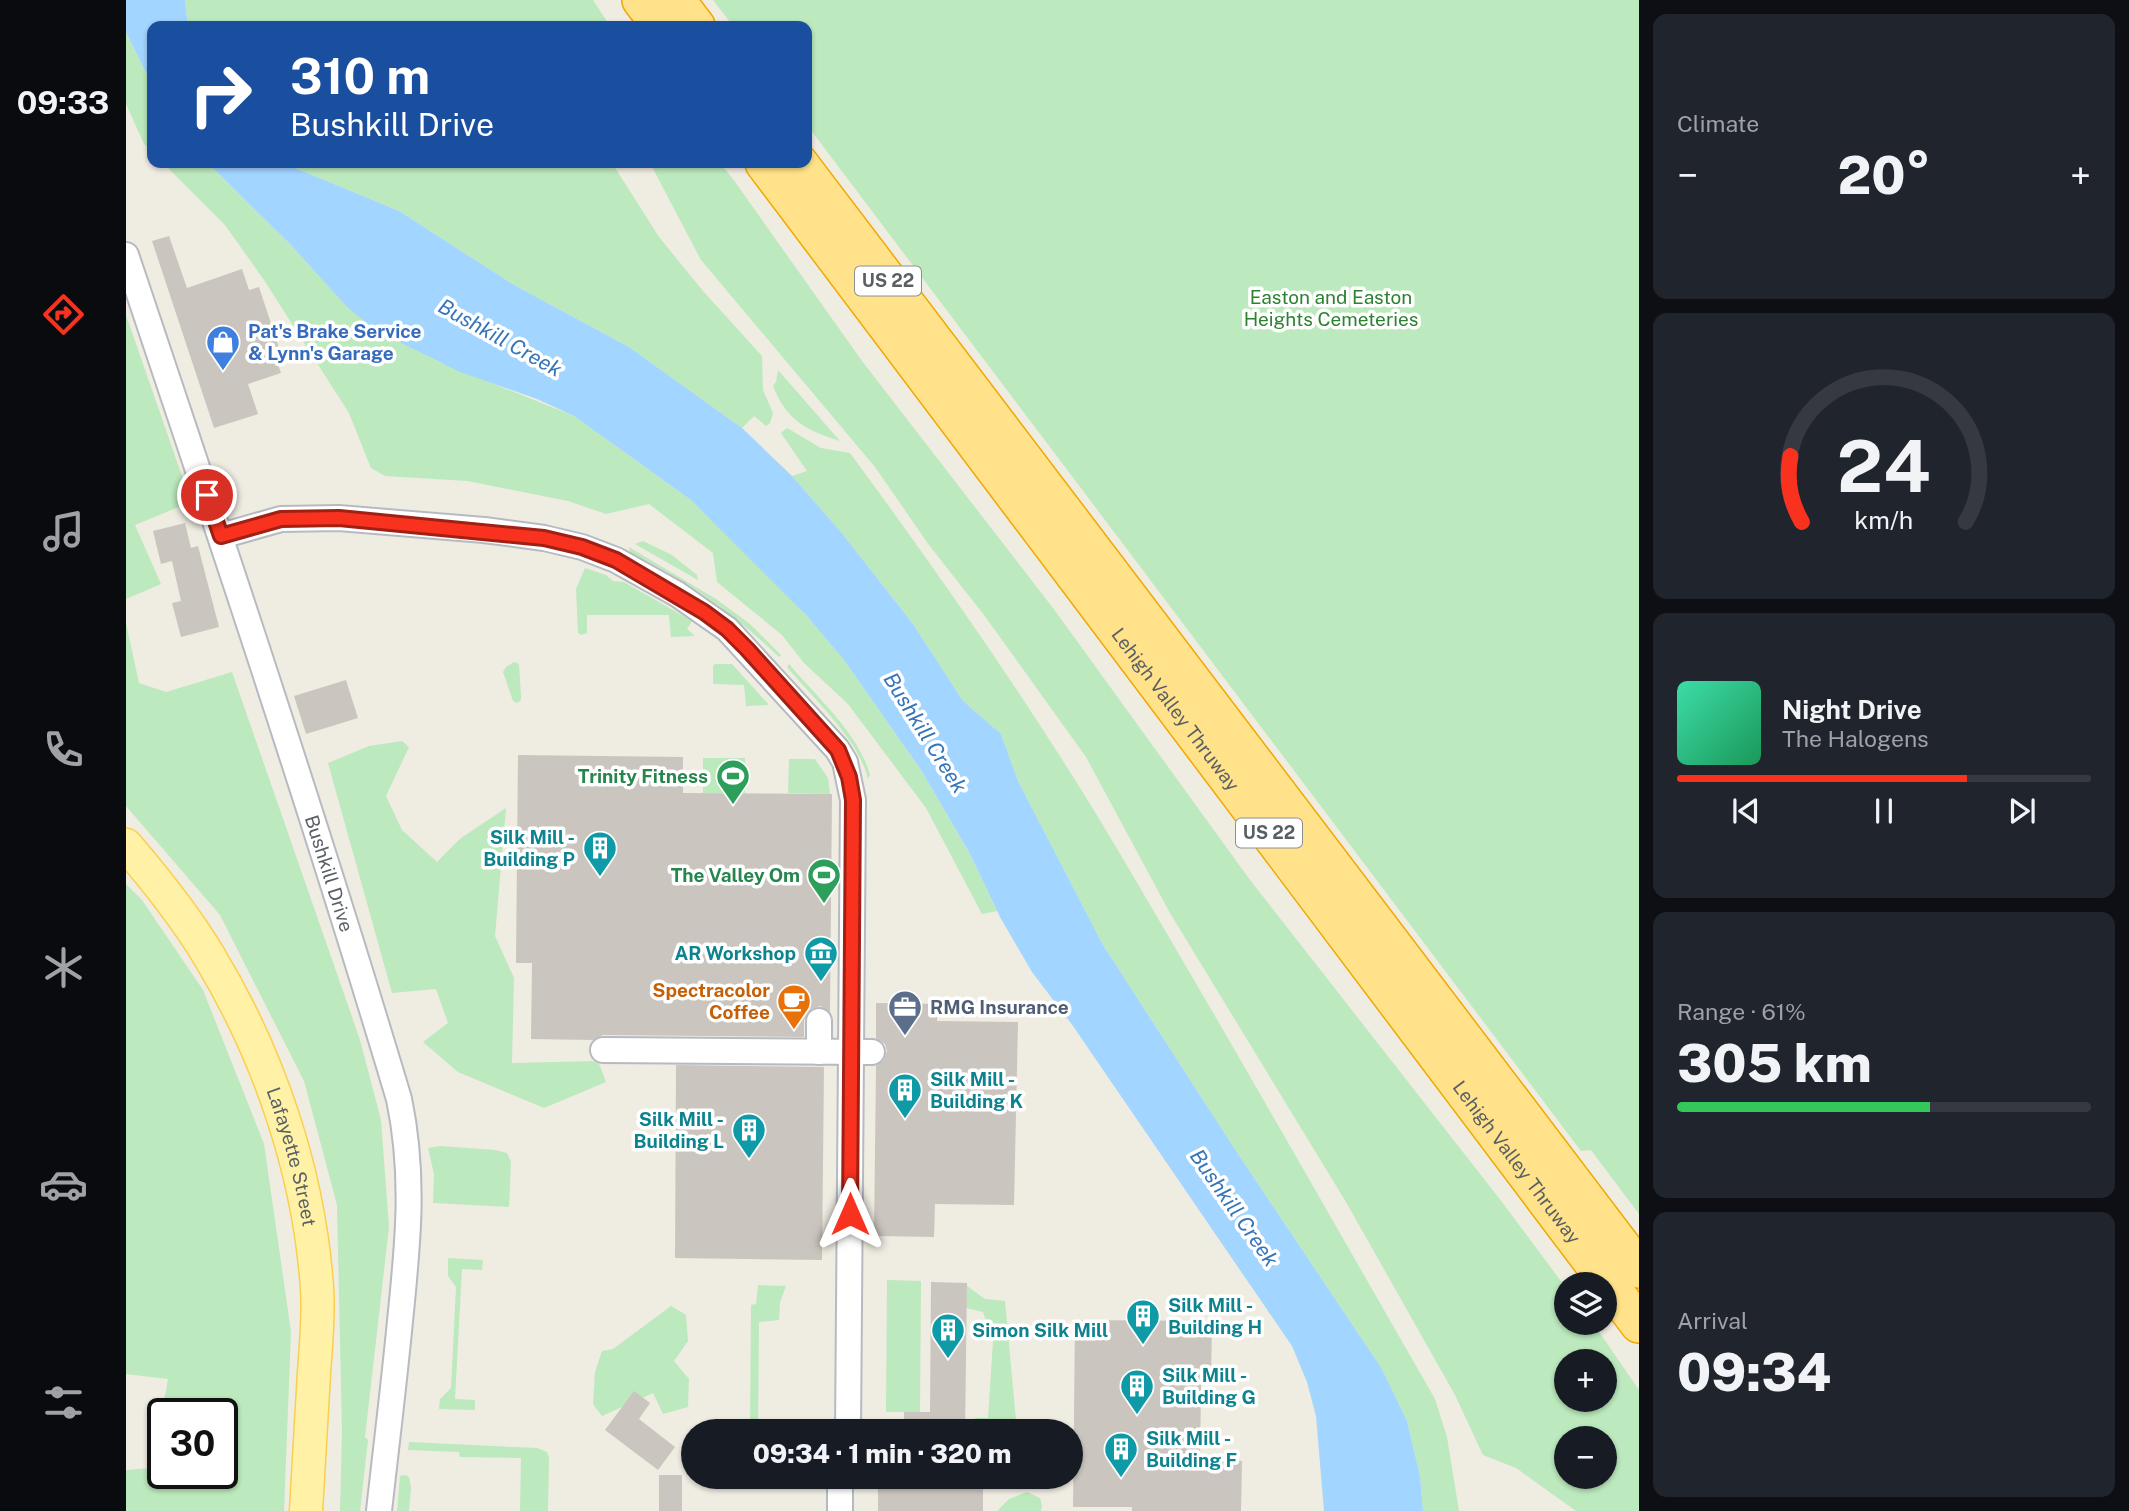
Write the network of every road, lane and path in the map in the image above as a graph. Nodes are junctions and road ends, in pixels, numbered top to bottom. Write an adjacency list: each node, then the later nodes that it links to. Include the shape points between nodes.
1 (641, 0): 3 (highway)
2 (676, 0): 4 (highway)
3 (657, 21)
4 (692, 21)
5 (768, 168): 15 (highway, Lehigh Valley Thruway / US 22)
6 (803, 168): 14 (highway, Lehigh Valley Thruway / US 22)
7 (126, 254): 8 (street, Bushkill Drive)
8 (221, 536): 13 (street, via 281,519 339,518 544,538 616,560 727,629 828,736 845,762 853,800); 20 (street, Bushkill Drive, via 396,1086 405,1128 410,1226)
9 (126, 845): 19 (main road, Lafayette Street, via 179,911 222,979 266,1071 298,1169 317,1287)
10 (819, 1021): 12 (street)
11 (603, 1050): 12 (street)
12 (819, 1052): 13 (street)
13 (862, 1052): 16 (street)
14 (1639, 1269)
15 (1639, 1324)
16 (848, 1419)
17 (840, 1489): 21 (street)
18 (856, 1489): 22 (street)
19 (306, 1511)
20 (379, 1511)
21 (840, 1511)
22 (856, 1511)

